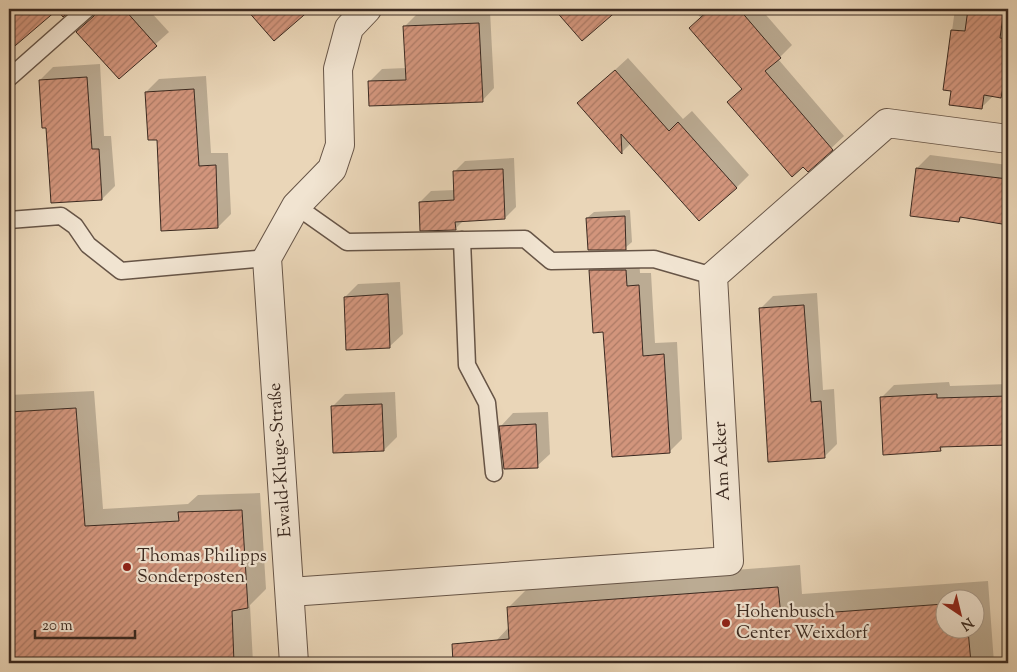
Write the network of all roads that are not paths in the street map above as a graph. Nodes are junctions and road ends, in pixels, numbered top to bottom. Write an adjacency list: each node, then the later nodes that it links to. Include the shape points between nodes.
1 (87, 9): 3 (lane)
2 (367, 9): 5 (street, via 349,28 338,69 340,145 332,169)
3 (9, 78)
4 (1008, 139): 9 (street, via 887,123)
5 (296, 206): 7 (lane, via 347,242); 8 (street)
6 (9, 220): 8 (lane, via 61,216 75,226 88,245 122,271)
7 (462, 240): 9 (lane, via 525,239 551,261 654,259); 10 (lane, via 467,365 487,403)
8 (267, 258): 11 (street, Ewald-Kluge-Straße)
9 (714, 276): 11 (street, Am Acker, via 729,561)
10 (494, 473)
11 (290, 592): 12 (street, Ewald-Kluge-Straße)
12 (294, 663)

